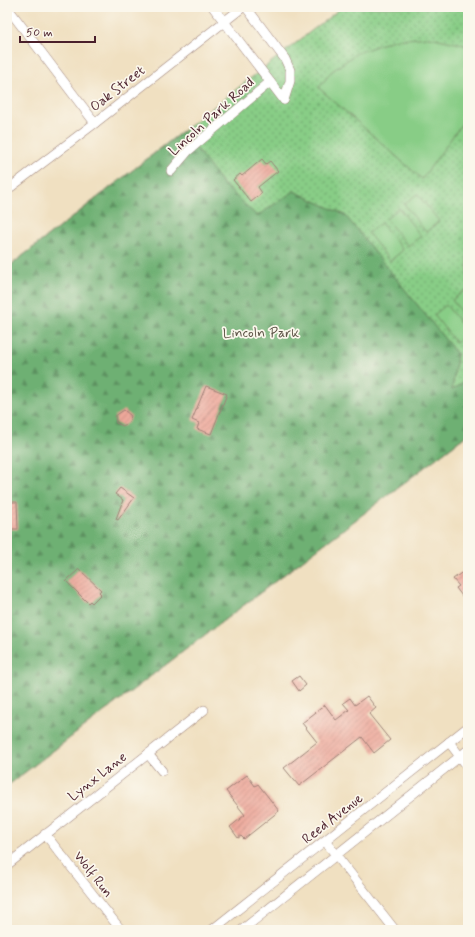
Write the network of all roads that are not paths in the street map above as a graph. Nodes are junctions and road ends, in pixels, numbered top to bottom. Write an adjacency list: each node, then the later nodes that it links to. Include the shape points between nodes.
1 (7, 7): 7 (street)
2 (213, 7): 5 (street)
3 (243, 7): 5 (street, Oak Street)
4 (246, 7): 6 (street, via 285,59 290,70 290,81 284,100)
5 (224, 22): 6 (street); 7 (street, Oak Street)
6 (270, 82): 8 (street, Lincoln Park Road, via 188,151)
7 (95, 123): 9 (street, Oak Street)
8 (171, 171)
9 (7, 190)
10 (204, 710): 14 (street, Lynx Lane)
11 (468, 727): 12 (street, Reed Avenue)
12 (449, 742): 15 (street); 19 (street, Reed Avenue)
13 (468, 750): 15 (street)
14 (148, 754): 17 (street); 18 (street, Lynx Lane)
15 (460, 756): 16 (street); 20 (street)
16 (468, 767)
17 (162, 771)
18 (46, 834): 21 (street, Lynx Lane); 22 (street, Wolf Run)
19 (325, 841): 20 (street); 23 (street, Reed Avenue)
20 (336, 855): 24 (street); 25 (street)
21 (7, 865)
22 (121, 930)
23 (212, 930)
24 (242, 930)
25 (395, 930)

